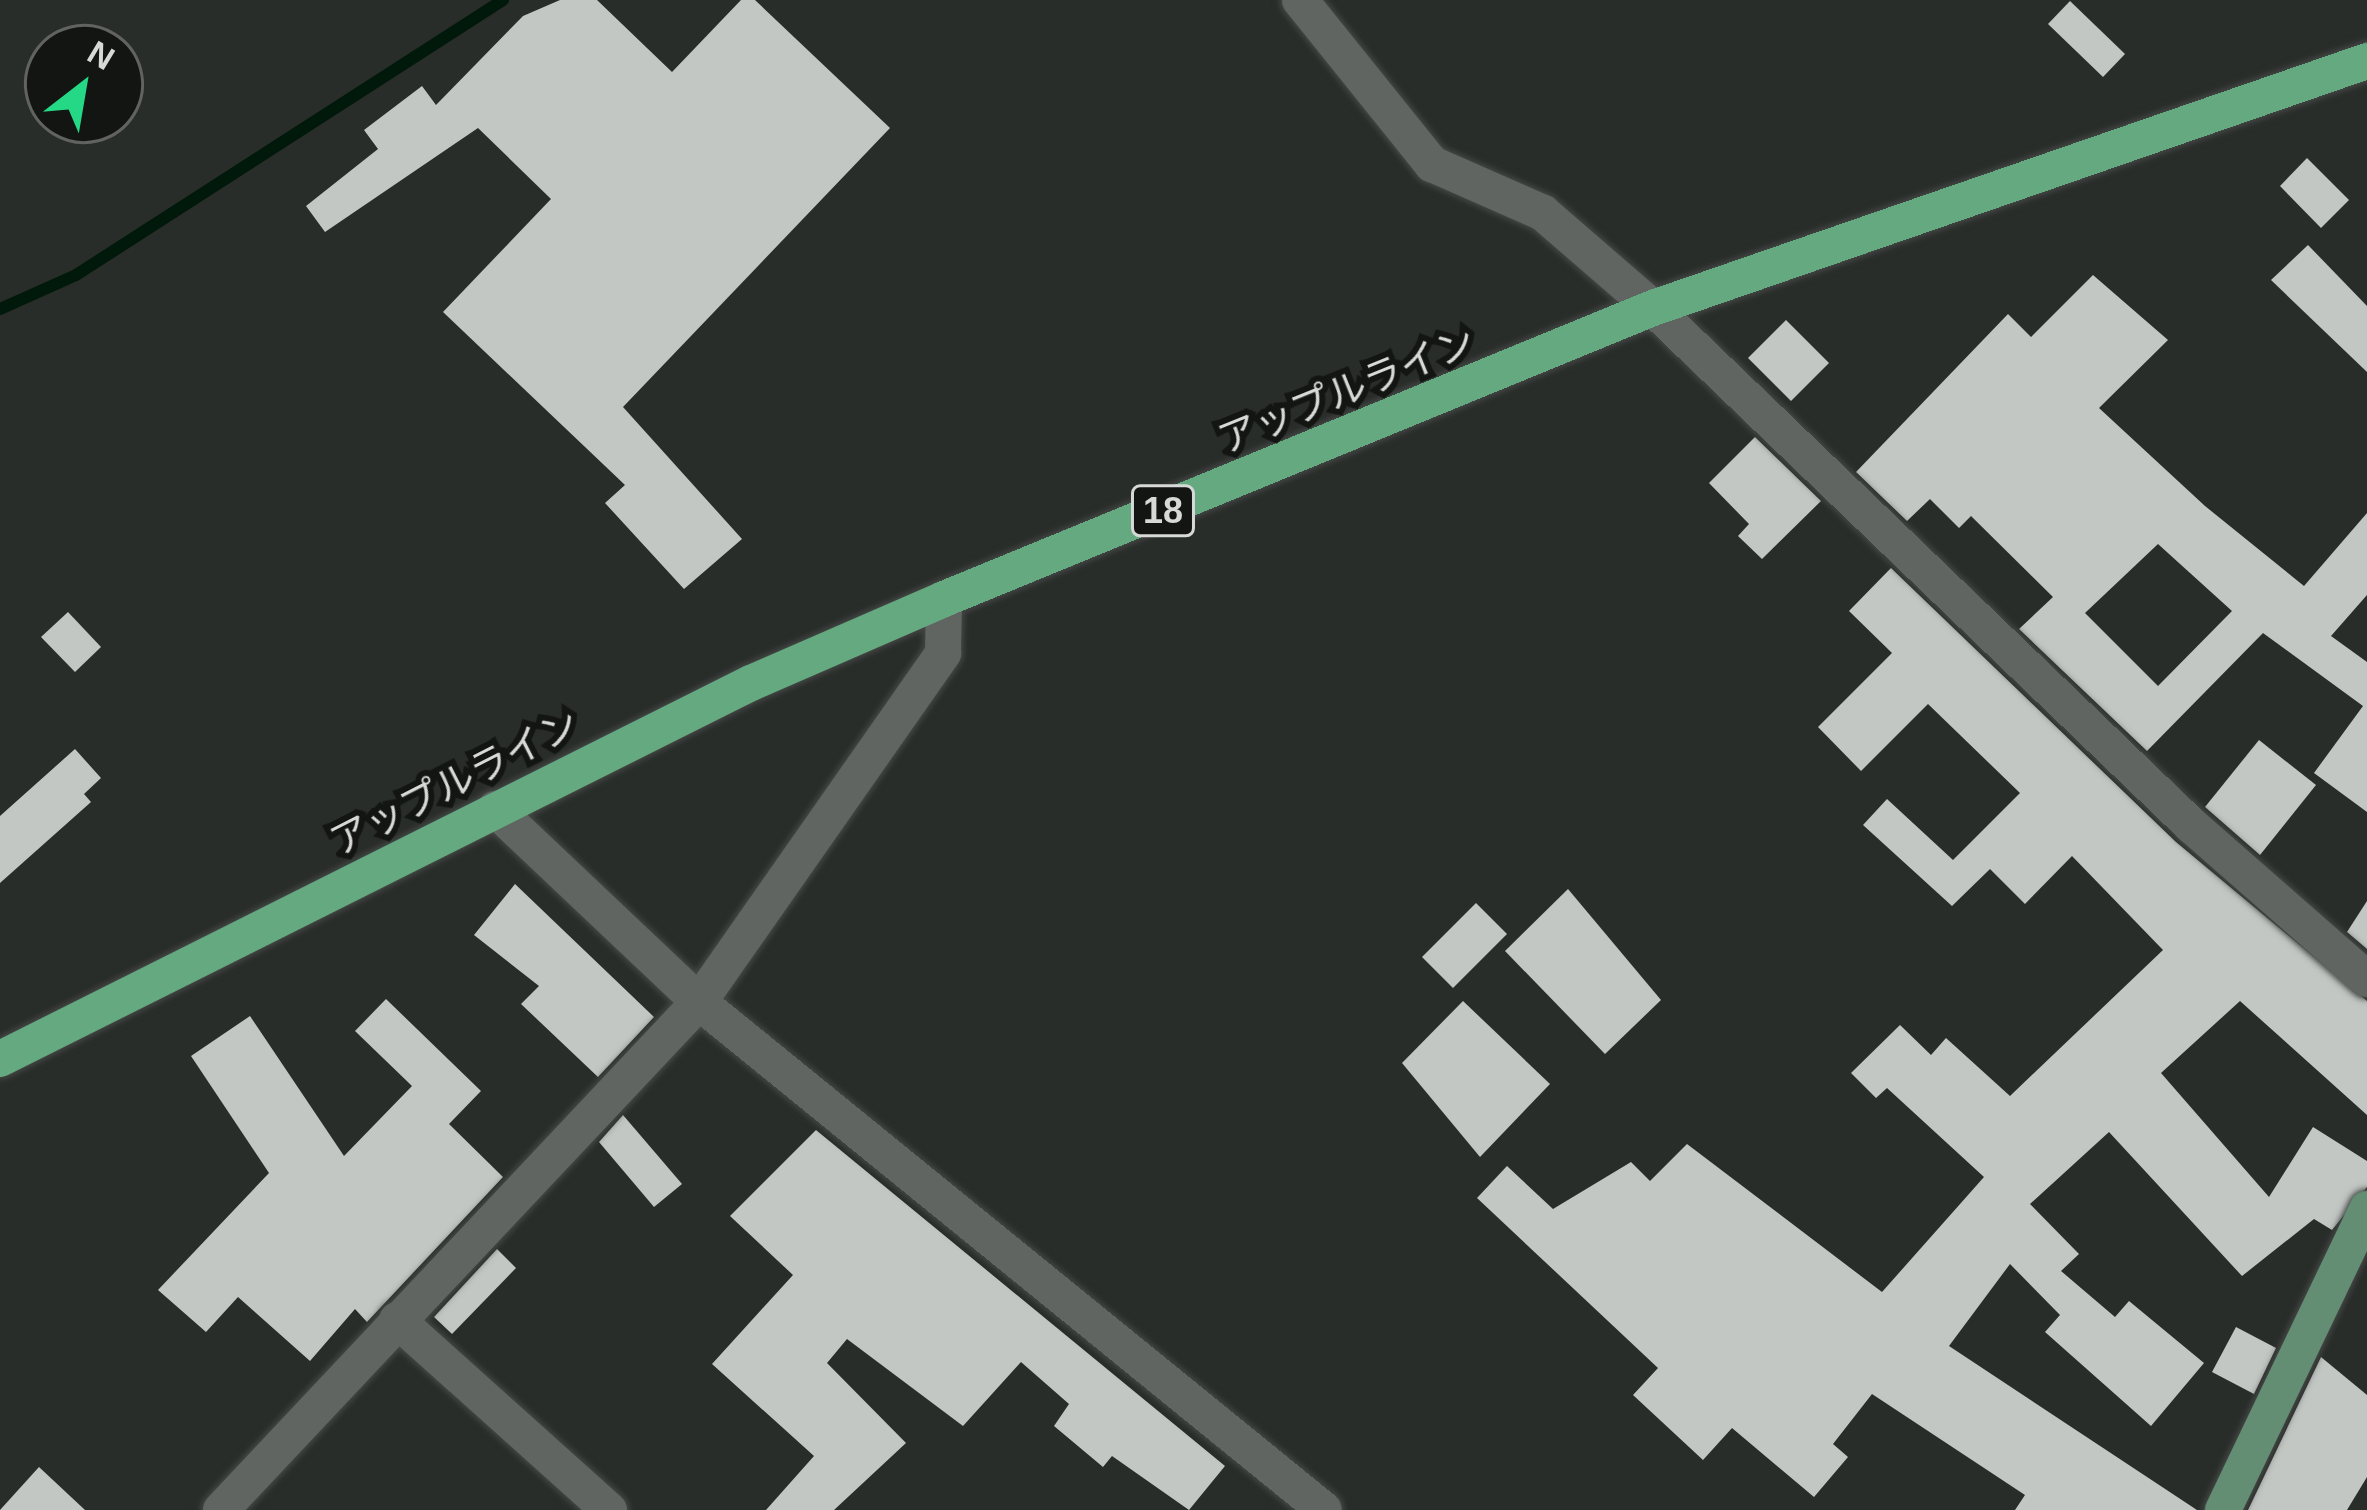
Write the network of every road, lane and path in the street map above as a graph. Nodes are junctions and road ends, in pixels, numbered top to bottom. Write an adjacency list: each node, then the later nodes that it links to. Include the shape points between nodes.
1 (1300, 0): 3 (street, via 1432,164 1543,214)
2 (2367, 61): 3 (highway, アップルライン / 18)
3 (1653, 308): 4 (highway, アップルライン / 18); 6 (street)
4 (944, 599): 5 (highway, アップルライン / 18); 7 (street, via 943,653)
5 (495, 809): 7 (street); 8 (highway, アップルライン / 18)
6 (2367, 979)
7 (698, 1001): 10 (street); 13 (street)
8 (0, 1059)
9 (2367, 1209): 14 (main road)
10 (397, 1320): 11 (street); 12 (street)
11 (221, 1510)
12 (609, 1510)
13 (1324, 1510)
14 (2223, 1510)

